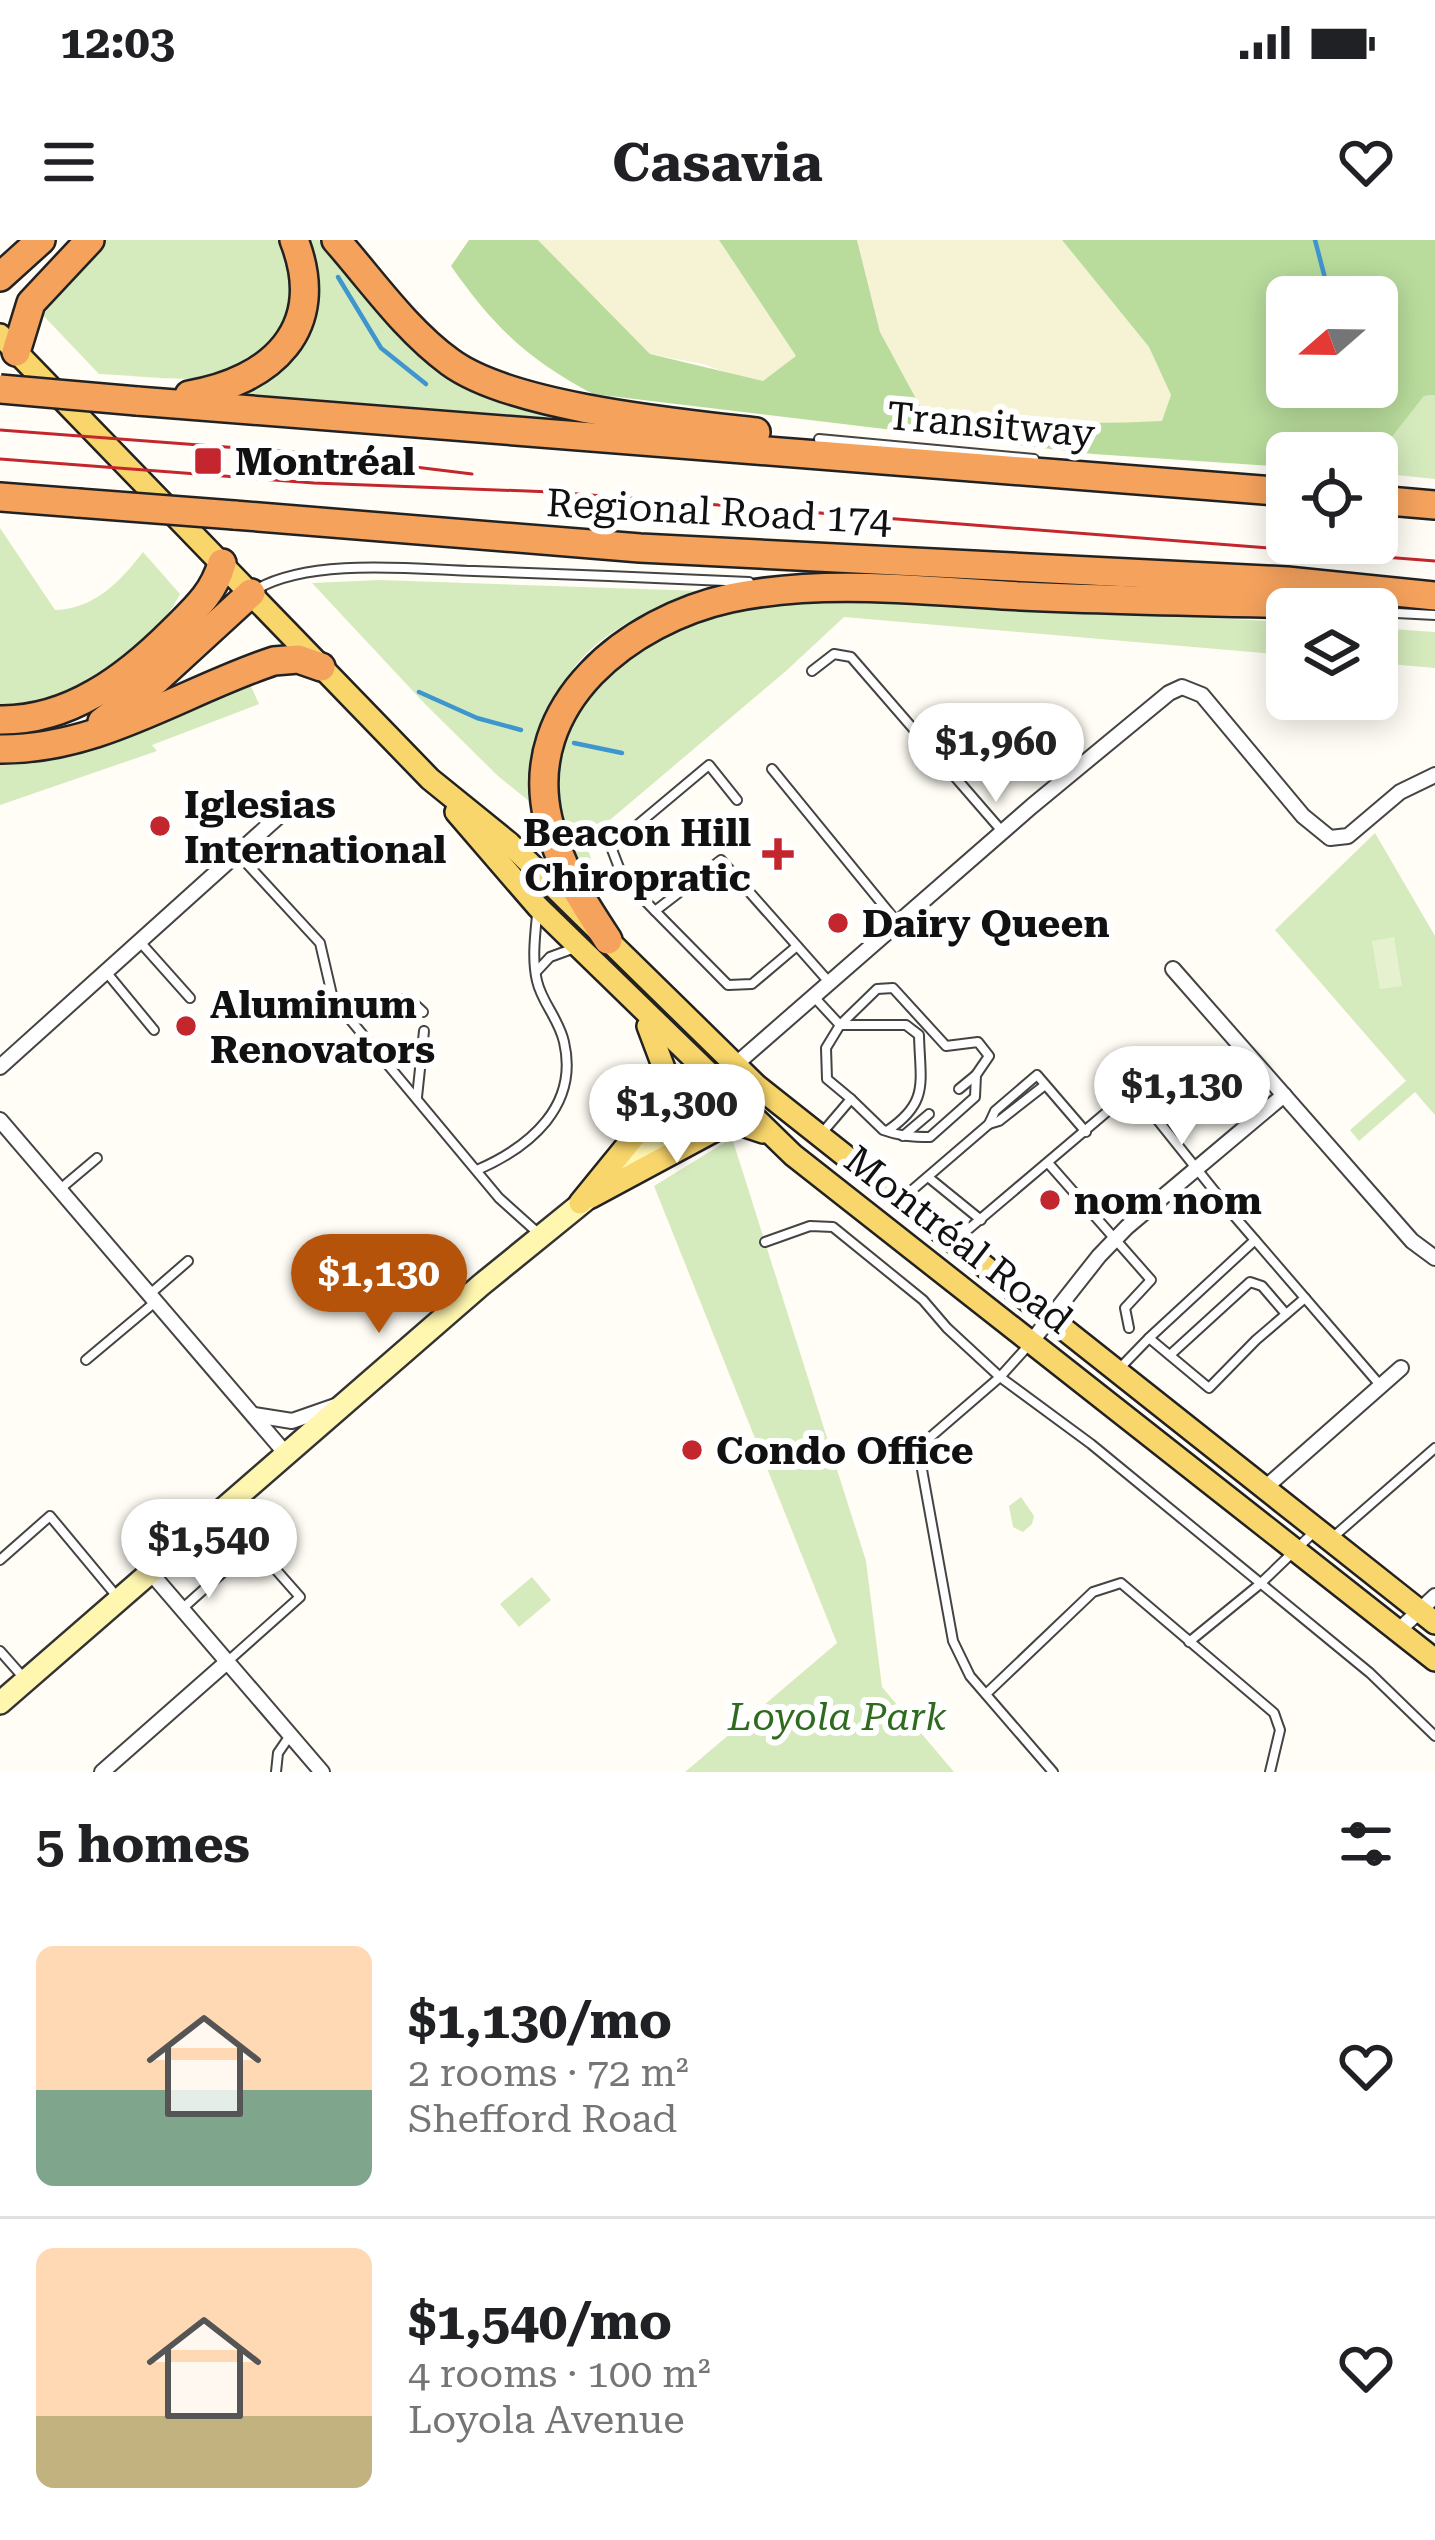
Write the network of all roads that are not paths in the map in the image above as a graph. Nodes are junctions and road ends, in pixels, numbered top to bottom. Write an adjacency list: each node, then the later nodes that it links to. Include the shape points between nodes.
1 (41, 240): 5 (highway)
2 (90, 240): 6 (highway, via 31,303)
3 (294, 240): 8 (highway, via 305,290 276,358 235,385)
4 (336, 240): 9 (highway, via 431,346 500,388)
5 (0, 277)
6 (8, 344): 17 (main road, Montréal Road)
7 (0, 389): 8 (highway, Regional Road 174, bridge)
8 (137, 400): 11 (highway, Regional Road 174)
9 (819, 439): 10 (lane, Transitway); 11 (highway)
10 (1041, 459)
11 (980, 466): 12 (lane, Transitway); 13 (highway, Regional Road 174)
12 (1135, 469)
13 (1266, 490)
14 (0, 501): 20 (highway, Regional Road 174, bridge)
15 (1398, 502): 16 (highway)
16 (1435, 505)
17 (222, 563): 19 (main road, Montréal Road); 28 (highway, via 206,598 121,677 55,712)
18 (828, 586): 19 (lane, via 402,570 309,572); 21 (highway); 41 (highway, via 731,598 671,616 607,656 564,709 546,767 546,810 567,873)
19 (251, 593): 26 (main road, Montréal Road); 29 (highway, via 120,710)
20 (1435, 596)
21 (1173, 602): 22 (highway); 23 (lane)
22 (1435, 606)
23 (1266, 607)
24 (1398, 613): 25 (lane)
25 (1435, 615)
26 (322, 668): 29 (highway, via 274,661 110,729); 33 (main road, Montréal Road)
27 (812, 671): 36 (lane, via 834,654 851,657)
28 (0, 720)
29 (37, 747): 30 (highway)
30 (0, 749)
31 (772, 770): 40 (lane)
32 (1435, 775): 36 (street, via 1400,792 1348,836 1330,838 1202,694 1182,687)
33 (430, 778): 38 (main road, Montréal Road); 41 (main road, Montréal Road)
34 (737, 800): 39 (lane, via 709,765 611,847 623,878)
35 (279, 816): 37 (street)
36 (1002, 832): 40 (street)
37 (238, 854): 42 (street); 51 (lane, via 320,943)
38 (538, 907): 44 (main road, Montréal Road); 47 (lane)
39 (656, 911): 43 (lane, via 728,985 752,984); 43 (lane, via 721,860)
40 (898, 923): 48 (street)
41 (608, 940): 57 (main road, Montréal Road)
42 (140, 941): 46 (street); 50 (lane)
43 (797, 946): 48 (lane)
44 (579, 948): 47 (lane, via 557,952); 52 (main road, Montréal Road)
45 (1173, 969): 63 (street)
46 (106, 971): 55 (lane); 58 (street)
47 (536, 974): 77 (lane, via 564,1040 562,1093 532,1139)
48 (830, 983): 49 (street)
49 (814, 996): 54 (lane); 57 (street)
50 (190, 998)
51 (333, 999): 53 (lane, via 409,999); 64 (lane)
52 (640, 1009): 60 (main road, Montréal Road); 81 (main road, via 663,1059 664,1100)
53 (423, 1012)
54 (840, 1025): 59 (lane, via 877,989 893,988 946,1046 978,1042 989,1056); 65 (lane, via 826,1048 826,1079); 69 (lane, via 907,1025 919,1035 920,1098)
55 (154, 1030)
56 (424, 1031): 64 (lane)
57 (735, 1065): 60 (street); 71 (main road, Montréal Road)
58 (0, 1067)
59 (976, 1075): 62 (lane); 72 (lane, via 975,1097 930,1137)
60 (715, 1081): 73 (main road, Montréal Road); 81 (street, via 693,1091)
61 (1045, 1085): 68 (lane); 68 (lane, via 1037,1075); 70 (lane)
62 (959, 1089)
63 (1284, 1095): 76 (street); 88 (street)
64 (417, 1099): 77 (lane)
65 (851, 1099): 69 (lane); 71 (lane)
66 (928, 1114): 72 (lane)
67 (0, 1120): 79 (street)
68 (989, 1124): 78 (lane)
69 (886, 1131): 72 (lane)
70 (1085, 1132): 75 (lane); 76 (lane, via 1128,1094)
71 (820, 1137): 80 (main road, Montréal Road)
72 (902, 1137)
73 (775, 1138): 81 (main road, via 724,1126); 96 (main road, Montréal Road)
74 (97, 1158): 79 (lane)
75 (1049, 1164): 82 (lane); 84 (lane)
76 (1198, 1166): 84 (street); 85 (lane)
77 (477, 1170): 83 (lane)
78 (928, 1177): 80 (lane); 82 (lane)
79 (59, 1190): 90 (street)
80 (899, 1202): 87 (main road, Montréal Road)
81 (580, 1203): 83 (street)
82 (981, 1220): 87 (lane)
83 (541, 1235): 103 (street)
84 (1115, 1239): 93 (street); 94 (lane, via 1151,1280 1125,1308)
85 (1255, 1240): 91 (lane); 95 (lane)
86 (765, 1242): 101 (lane, via 833,1227)
87 (952, 1243): 93 (main road, Montréal Road)
88 (1435, 1258)
89 (188, 1261): 90 (lane)
90 (152, 1298): 98 (lane); 104 (street)
91 (1305, 1298): 92 (lane); 102 (lane)
92 (1286, 1314): 97 (lane, via 1250,1282); 97 (lane, via 1210,1388)
93 (1048, 1318): 96 (street); 100 (main road, Montréal Road)
94 (1129, 1328)
95 (1149, 1338): 97 (lane); 100 (lane)
96 (1032, 1341): 101 (lane); 110 (main road, Montréal Road)
97 (1170, 1355)
98 (86, 1360)
99 (1401, 1368): 102 (street)
100 (1117, 1371): 107 (main road, Montréal Road)
101 (1000, 1377): 114 (lane); 124 (lane, via 927,1440 921,1464 953,1641)
102 (1381, 1386): 107 (street)
103 (345, 1402): 104 (street, via 292,1421); 106 (street)
104 (254, 1415): 106 (street)
105 (1435, 1448): 109 (lane)
106 (287, 1455): 108 (street)
107 (1266, 1487): 109 (main road, Montréal Road)
108 (211, 1521): 111 (lane); 113 (street)
109 (1325, 1533): 110 (lane); 117 (main road, Montréal Road)
110 (1295, 1549): 114 (lane); 118 (main road, Montréal Road)
111 (240, 1557): 116 (lane); 122 (lane, via 262,1554 300,1598)
112 (0, 1560): 115 (lane, via 50,1516)
113 (151, 1573): 115 (street); 116 (street)
114 (1259, 1584): 119 (lane); 127 (lane)
115 (119, 1600): 123 (street)
116 (183, 1608): 122 (street)
117 (1430, 1610): 118 (street)
118 (1398, 1631): 121 (main road, Montréal Road)
119 (1189, 1642): 124 (lane, via 1121,1582 1107,1585); 132 (lane, via 1274,1712 1280,1730)
120 (0, 1651): 123 (lane)
121 (1435, 1660)
122 (227, 1662): 126 (street); 128 (street)
123 (26, 1680): 125 (street)
124 (986, 1694): 131 (lane)
125 (0, 1702)
126 (290, 1736): 129 (lane); 130 (street)
127 (1435, 1736)
128 (102, 1772)
129 (276, 1772)
130 (322, 1772)
131 (1053, 1772)
132 (1270, 1772)

